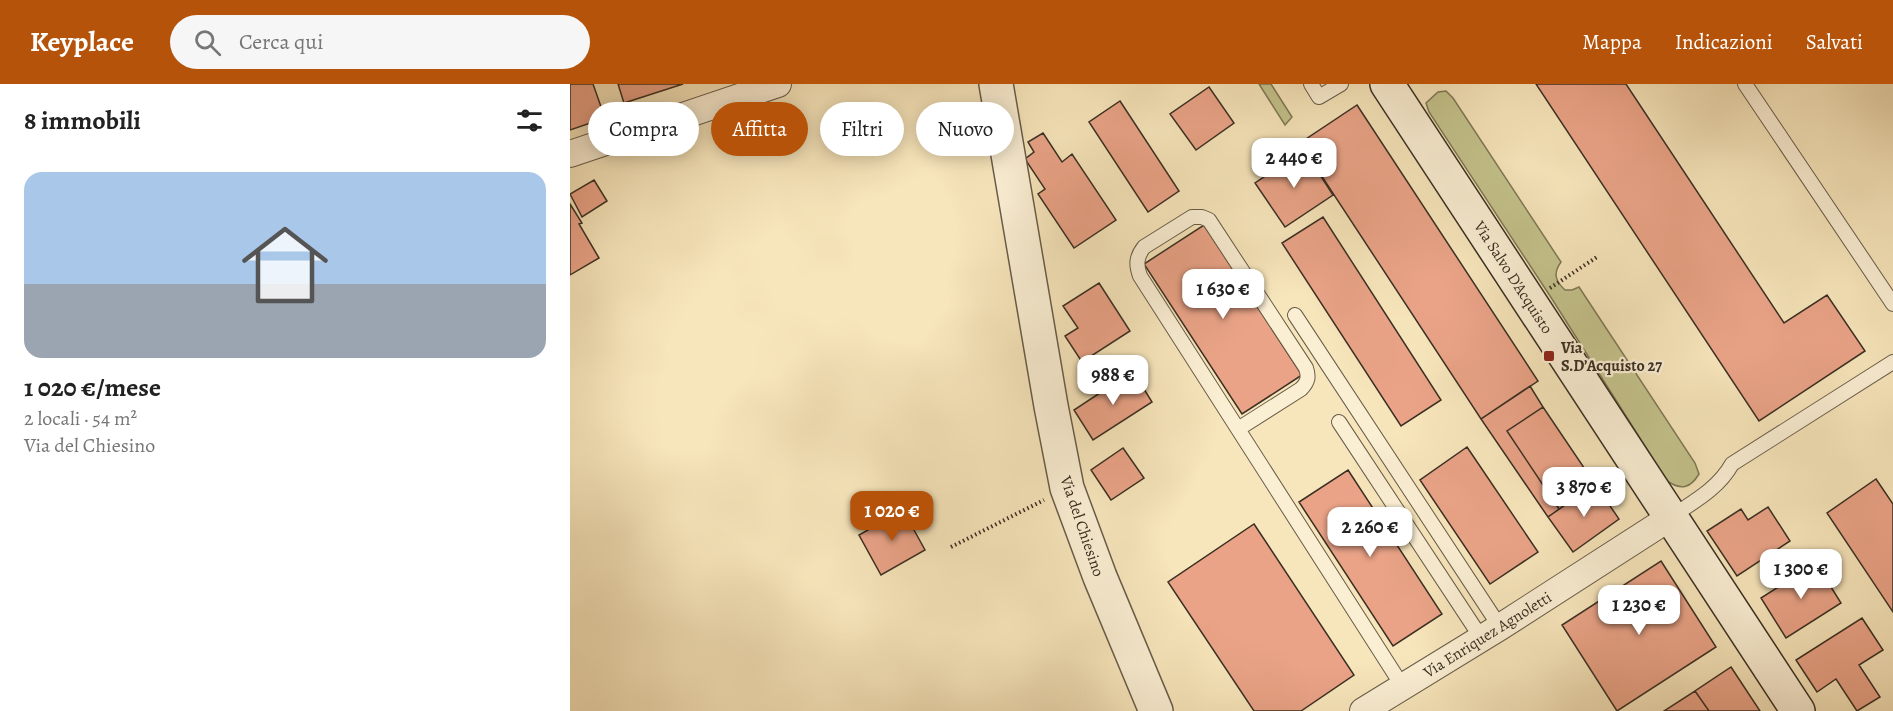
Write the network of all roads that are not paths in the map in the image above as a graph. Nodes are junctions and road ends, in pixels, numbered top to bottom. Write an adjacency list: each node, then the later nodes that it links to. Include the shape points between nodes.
1 (778, 84): 7 (street)
2 (996, 84): 16 (main road, Via del Chiesino, via 1067,488)
3 (1311, 84): 4 (lane, via 1319,97)
4 (1341, 84)
5 (1745, 84): 8 (lane)
6 (1391, 85): 13 (main road, Via Salvo D'Acquisto)
7 (570, 154)
8 (1893, 304)
9 (1295, 315): 14 (lane)
10 (1893, 363): 13 (lane, via 1732,464 1713,488)
11 (1339, 422): 14 (lane)
12 (1238, 429): 12 (lane, via 1301,389 1308,376 1209,220 1192,217 1144,247 1136,265); 15 (lane)
13 (1671, 517): 14 (street, Via Enriquez Agnoletti); 18 (main road, Via Salvo D'Acquisto)
14 (1491, 633): 15 (street, Via Enriquez Agnoletti)
15 (1403, 687): 17 (street, Via Enriquez Agnoletti)
16 (1156, 711)
17 (1363, 711)
18 (1797, 711)

